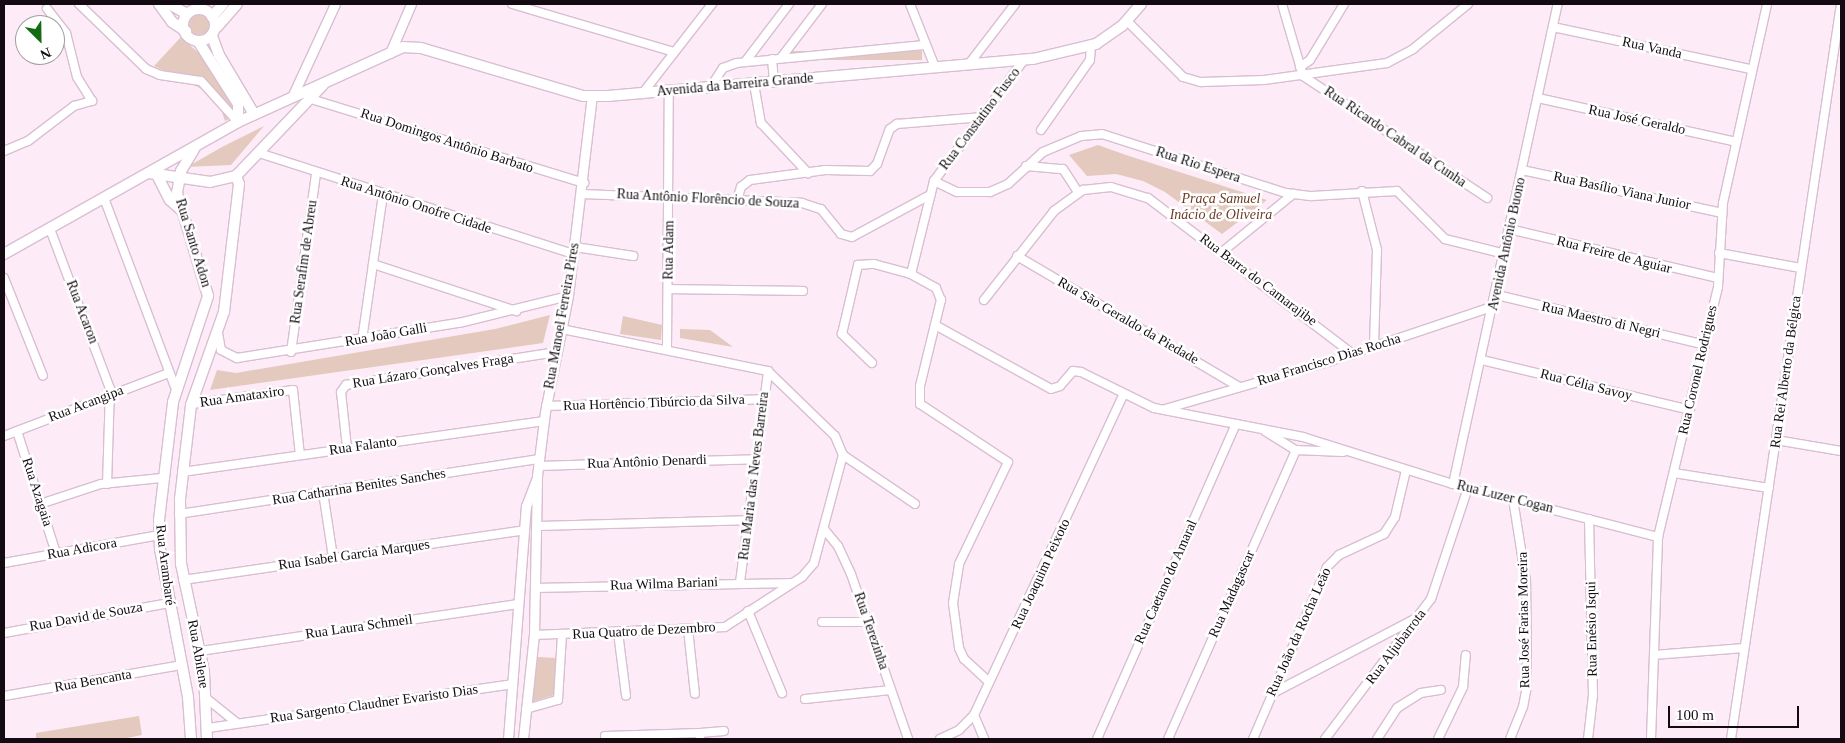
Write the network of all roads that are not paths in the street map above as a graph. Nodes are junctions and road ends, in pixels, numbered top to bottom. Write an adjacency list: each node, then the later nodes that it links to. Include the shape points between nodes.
1 (79, 4): 54 (street, via 146,69 160,75 201,81)
2 (158, 4): 26 (main road, via 172,22)
3 (169, 4): 22 (main road)
4 (223, 4): 23 (main road)
5 (237, 4): 27 (main road)
6 (335, 4): 48 (street)
7 (411, 4): 32 (street)
8 (512, 4): 31 (street)
9 (712, 4): 31 (street)
10 (789, 4): 35 (street)
11 (822, 4): 33 (street)
12 (910, 4): 29 (street)
13 (1015, 4): 36 (street)
14 (1140, 4): 24 (main road, Avenida da Barreira Grande)
15 (1282, 4): 38 (street)
16 (1344, 4): 38 (street, via 1310,60)
17 (1468, 4): 40 (street, via 1401,58)
18 (1558, 4): 25 (street, Avenida Antônio Buono)
19 (1767, 4): 39 (street, Rua Coronel Rodrigues)
20 (1841, 4): 91 (street, Rua Rei Alberto da Bélgica)
21 (47, 9): 58 (street, via 66,33 77,77 92,101 74,106 28,141)
22 (185, 13): 23 (main road, via 201,11); 26 (main road, via 182,21)
23 (212, 17): 27 (main road)
24 (1127, 21): 30 (main road, Avenida da Barreira Grande, via 1111,36); 40 (street, via 1176,72 1191,80)
25 (1553, 27): 39 (street, Rua Vanda); 49 (street, Avenida Antônio Buono)
26 (186, 31): 28 (main road)
27 (214, 31): 28 (main road); 51 (main road, via 219,55)
28 (198, 42): 54 (main road, via 238,104)
29 (925, 45): 33 (street, Avenida da Barreira Grande); 37 (street)
30 (1091, 46): 34 (main road, Avenida da Barreira Grande); 55 (street, via 1090,60)
31 (674, 52): 46 (street)
32 (390, 53): 41 (main road, Avenida da Barreira Grande); 47 (main road, Avenida da Barreira Grande, via 403,47 421,48)
33 (777, 58): 35 (street, Avenida da Barreira Grande); 42 (street)
34 (1024, 60): 36 (main road, Avenida da Barreira Grande); 52 (street, Rua Constatino Fusco)
35 (745, 62): 44 (street, Avenida da Barreira Grande, via 723,68)
36 (969, 64): 37 (main road, Avenida da Barreira Grande)
37 (935, 67): 42 (main road, Avenida da Barreira Grande)
38 (1300, 67): 40 (street)
39 (1750, 69): 56 (street, Rua Coronel Rodrigues)
40 (1304, 76): 77 (street, Rua Ricardo Cabral da Cunha)
41 (326, 82): 48 (main road, Avenida da Barreira Grande); 50 (main road, Avenida da Barreira Grande)
42 (774, 82): 43 (main road, Avenida da Barreira Grande)
43 (754, 84): 44 (main road, Avenida da Barreira Grande); 63 (street, via 761,123)
44 (710, 88): 45 (main road, Avenida da Barreira Grande)
45 (669, 91): 46 (main road, Avenida da Barreira Grande); 75 (street, Rua Adam)
46 (642, 94): 47 (main road, Avenida da Barreira Grande)
47 (592, 96): 68 (street, Rua Manoel Ferreira Pires)
48 (292, 97): 51 (main road, Avenida da Barreira Grande); 53 (main road)
49 (1538, 98): 56 (street, Rua José Geraldo); 61 (street, Avenida Antônio Buono)
50 (311, 99): 53 (main road, Avenida da Barreira Grande); 68 (street, Rua Domingos Antônio Barbato)
51 (254, 114): 54 (main road, Avenida da Barreira Grande)
52 (984, 117): 63 (street, via 897,124 890,128 877,164 870,171); 67 (street, Rua Constatino Fusco)
53 (287, 120): 59 (main road, Avenida da Barreira Grande)
54 (238, 122): 57 (main road, Avenida da Barreira Grande)
55 (1040, 130)
56 (1736, 142): 80 (street, Rua Coronel Rodrigues)
57 (197, 145): 64 (main road, Avenida da Barreira Grande); 66 (main road)
58 (4, 151)
59 (259, 154): 62 (street, Rua Antônio Onofre Cidade); 65 (main road, Avenida da Barreira Grande)
60 (1026, 166): 67 (street, Rua Rio Espera, via 1008,184 990,192 957,192); 70 (street, via 1063,169); 73 (street, Rua Rio Espera, via 1058,144 1102,134)
61 (1522, 170): 80 (street, Rua Basílio Viana Junior); 82 (street, Avenida Antônio Buono)
62 (316, 173): 71 (street, Rua Antônio Onofre Cidade); 110 (street, Rua Serafim de Abreu)
63 (808, 173): 78 (street, via 744,183)
64 (153, 174): 66 (main road); 76 (main road, Avenida da Barreira Grande); 79 (main road, via 170,200)
65 (236, 176): 66 (main road, via 210,182); 105 (main road, Rua Arambaré, via 239,184)
66 (178, 179): 79 (main road, Rua Santo Adon)
67 (934, 181): 74 (street, Rua Constatino Fusco)
68 (584, 183): 72 (street, Rua Manoel Ferreira Pires)
69 (1362, 191): 73 (street, Rua Rio Espera); 87 (street, Rua Rio Espera, via 1397,190 1445,240); 108 (street, via 1377,250)
70 (1078, 192): 84 (street, Rua Barra do Camarajibe, via 1111,187 1148,198); 89 (street, Rua Barra do Camarajibe, via 1054,210)
71 (383, 194): 83 (street, Rua Antônio Onofre Cidade); 90 (street)
72 (582, 194): 75 (street, Rua Antônio Florêncio de Souza); 83 (street, Rua Manoel Ferreira Pires)
73 (1293, 194): 84 (street)
74 (930, 195): 78 (street, Rua Antônio Florêncio de Souza, via 852,237 842,234 829,217 812,205); 92 (street, Rua Constatino Fusco)
75 (669, 197): 78 (street, Rua Antônio Florêncio de Souza); 95 (street, Rua Adam)
76 (104, 198): 81 (main road, Avenida da Barreira Grande); 116 (street)
77 (1487, 198)
78 (737, 200)
79 (181, 210): 100 (main road, Rua Santo Adon, via 208,288)
80 (1722, 213): 85 (street, Rua Coronel Rodrigues)
81 (50, 229): 86 (main road, Avenida da Barreira Grande); 121 (street, Rua Acaron)
82 (1510, 229): 87 (street, Avenida Antônio Buono); 94 (street, Rua Freire de Aguiar)
83 (575, 250): 88 (street, Rua Antônio Onofre Cidade); 98 (street, Rua Manoel Ferreira Pires)
84 (1222, 252): 112 (street, Rua Barra do Camarajibe)
85 (1719, 253): 91 (street); 94 (street, Rua Coronel Rodrigues)
86 (4, 254)
87 (1505, 254): 97 (street, Avenida Antônio Buono)
88 (633, 256)
89 (1017, 256): 99 (street, Rua Barra do Camarajibe); 118 (street, Rua São Geraldo da Piedade)
90 (373, 264): 102 (street); 106 (street)
91 (1801, 268): 132 (street, Rua Rei Alberto da Bélgica)
92 (911, 274): 103 (street, via 940,293); 114 (street, via 874,264 858,265 842,334)
93 (4, 278): 117 (street)
94 (1718, 278): 107 (street, Rua Coronel Rodrigues)
95 (668, 289): 96 (street); 109 (street, Rua Adam)
96 (804, 291)
97 (1497, 295): 101 (street, Avenida Antônio Buono); 107 (street, Rua Maestro di Negri)
98 (568, 296): 102 (street, Rua João Galli); 104 (street, Rua Manoel Ferreira Pires)
99 (984, 300)
100 (207, 306): 119 (main road, Rua Arambaré)
101 (1494, 306): 108 (street, Rua Francisco Dias Rocha); 113 (street, Avenida Antônio Buono)
102 (516, 311): 106 (street, Rua João Galli)
103 (935, 325): 120 (street, Rua Luzer Cogan, via 1047,388 1057,388 1076,371); 185 (street, via 920,386 920,404 1008,462 959,564 953,603 959,648 964,659)
104 (561, 329): 109 (street); 111 (street, Rua Manoel Ferreira Pires)
105 (218, 333): 110 (street, Rua João Galli, via 221,350 230,357); 123 (main road, Rua Arambaré)
106 (362, 340): 110 (street, Rua João Galli)
107 (1705, 345): 126 (street, Rua Coronel Rodrigues)
108 (1374, 347): 112 (street, Rua Francisco Dias Rocha)
109 (668, 348): 115 (street)
110 (291, 352)
111 (556, 352): 124 (street, Rua Manoel Ferreira Pires); 133 (street, Rua Lázaro Gonçalves Fraga, via 346,385 341,392)
112 (1353, 354): 118 (street, Rua Francisco Dias Rocha)
113 (1482, 360): 126 (street, Rua Célia Savoy); 147 (street, Avenida Antônio Buono)
114 (872, 363)
115 (768, 371): 122 (street, Rua Maria das Neves Barreira); 138 (street, via 835,436)
116 (169, 373): 119 (street); 121 (street, Rua Acangipa)
117 (43, 376)
118 (1239, 388): 125 (street, Rua Francisco Dias Rocha)
119 (176, 390): 145 (main road, Rua Arambaré)
120 (1124, 394): 125 (street, Rua Luzer Cogan); 185 (street, Rua Joaquim Peixoto)
121 (110, 395): 130 (street, Rua Acangipa); 146 (street)
122 (763, 399): 124 (street, Rua Hortêncio Tibúrcio da Silva); 139 (street, Rua Maria das Neves Barreira)
123 (192, 404): 137 (street, Rua Amataxiro, via 292,390); 142 (main road, Rua Arambaré)
124 (546, 406): 127 (street, Rua Manoel Ferreira Pires)
125 (1162, 409): 128 (street, Rua Luzer Cogan)
126 (1690, 410): 143 (street, Rua Coronel Rodrigues)
127 (544, 421): 133 (street, Rua Falanto); 140 (street, Rua Manoel Ferreira Pires)
128 (1236, 424): 129 (street, Rua Luzer Cogan); 213 (street, Rua Caetano do Amaral)
129 (1262, 429): 134 (street, Rua Luzer Cogan); 135 (street, Rua Luzer Cogan)
130 (17, 431): 131 (street, Rua Acangipa); 152 (street, Rua Azagaia)
131 (4, 436)
132 (1776, 440): 136 (street); 149 (street, Rua Rei Alberto da Bélgica)
133 (347, 448): 137 (street, Rua Falanto)
134 (1296, 450): 135 (street, Rua Luzer Cogan); 214 (street, Rua Madagascar)
135 (1352, 452): 141 (street, Rua Luzer Cogan)
136 (1841, 452)
137 (300, 455): 142 (street, Rua Falanto)
138 (843, 455): 153 (street); 158 (street, Rua Quatro de Dezembro)
139 (756, 459): 140 (street, Rua Antônio Denardi); 156 (street, Rua Maria das Neves Barreira)
140 (539, 462): 144 (street, Rua Manoel Ferreira Pires); 150 (street, Rua Catharina Benites Sanches)
141 (1406, 470): 147 (street, Rua Luzer Cogan); 190 (street, Rua João da Rocha Leão, via 1395,516 1384,534 1338,555 1326,567)
142 (182, 472): 154 (main road, Rua Arambaré)
143 (1674, 474): 149 (street); 161 (street, Rua Coronel Rodrigues)
144 (537, 476): 157 (street, Rua Manoel Ferreira Pires); 159 (street, Rua Manoel Ferreira Pires, via 526,506)
145 (162, 478): 146 (street); 160 (main road, Rua Arambaré)
146 (107, 484): 152 (street)
147 (1454, 484): 148 (street, Rua Luzer Cogan)
148 (1468, 488): 151 (street, Rua Luzer Cogan); 172 (street, Rua Aljubarrota, via 1450,549)
149 (1769, 488): 180 (street, Rua Rei Alberto da Bélgica)
150 (323, 492): 154 (street, Rua Catharina Benites Sanches); 163 (street)
151 (1513, 499): 155 (street, Rua Luzer Cogan); 219 (street, Rua José Farias Moreira, via 1526,581 1526,686)
152 (40, 504): 162 (street, Rua Azagaia)
153 (915, 504)
154 (179, 514): 165 (main road, Rua Arambaré)
155 (1589, 519): 161 (street, Rua Luzer Cogan); 220 (street, Rua Enésio Isqui, via 1593,695)
156 (748, 520): 157 (street); 166 (street, Rua Maria das Neves Barreira)
157 (539, 526): 168 (street, Rua Manoel Ferreira Pires)
158 (824, 529): 167 (street, Rua Quatro de Dezembro, via 814,563); 174 (street, Rua Terezinha, via 844,555)
159 (524, 530): 163 (street, Rua Isabel Garcia Marques); 170 (street, Rua Manoel Ferreira Pires)
160 (160, 535): 162 (street, Rua Adicora); 169 (main road, Rua Arambaré)
161 (1658, 537): 183 (street, Rua Coronel Rodrigues)
162 (56, 553): 164 (street, Rua Adicora)
163 (333, 557): 165 (street, Rua Isabel Garcia Marques)
164 (4, 563)
165 (183, 580): 181 (main road, Rua Abilene)
166 (740, 582): 167 (street, Rua Wilma Bariani); 168 (street, Rua Wilma Bariani)
167 (792, 583): 171 (street, Rua Quatro de Dezembro)
168 (536, 588): 179 (street, Rua Manoel Ferreira Pires)
169 (169, 603): 177 (street, Rua David de Souza); 184 (main road, Rua Arambaré)
170 (518, 604): 181 (street, Rua Laura Schmeil); 186 (street, Rua Manoel Ferreira Pires)
171 (748, 611): 175 (street, Rua Quatro de Dezembro, via 725,626); 189 (street)
172 (1421, 615): 190 (street); 216 (street, Rua Aljubarrota)
173 (822, 622): 174 (street)
174 (868, 622): 187 (street, Rua Terezinha)
175 (688, 629): 176 (street, Rua Quatro de Dezembro); 191 (street)
176 (618, 632): 178 (street, Rua Quatro de Dezembro); 192 (street)
177 (4, 633)
178 (562, 634): 179 (street, Rua Quatro de Dezembro); 197 (street, via 558,700)
179 (534, 635): 197 (street, Rua Manoel Ferreira Pires)
180 (1744, 648): 183 (street); 222 (street, Rua Rei Alberto da Bélgica)
181 (200, 651): 194 (main road, Rua Abilene)
182 (1466, 655): 218 (street, via 1463,687)
183 (1654, 655): 221 (street, Rua Coronel Rodrigues)
184 (182, 666): 193 (street, Rua Bencanta); 206 (main road, Rua Arambaré)
185 (990, 682): 198 (street, Rua Joaquim Peixoto)
186 (512, 684): 196 (street, Rua Manoel Ferreira Pires); 201 (street, Rua Sargento Claudner Evaristo Dias)
187 (891, 690): 195 (street); 210 (street, Rua Terezinha)
188 (1441, 690): 217 (street, via 1421,693 1397,708)
189 (782, 693)
190 (1273, 693): 215 (street, Rua João da Rocha Leão)
191 (695, 694)
192 (626, 695)
193 (4, 696)
194 (206, 698): 201 (street); 202 (main road, Rua Abilene)
195 (805, 699)
196 (510, 708): 197 (street); 199 (street, Rua Manoel Ferreira Pires)
197 (526, 709): 200 (street, Rua Manoel Ferreira Pires)
198 (974, 715): 211 (street, Rua Joaquim Peixoto, via 959,730); 212 (street)
199 (509, 719): 200 (street, via 519,714); 208 (street, Rua Manoel Ferreira Pires)
200 (525, 720): 209 (street, Rua Manoel Ferreira Pires)
201 (236, 722): 202 (street, Rua Sargento Claudner Evaristo Dias)
202 (208, 728): 207 (main road)
203 (724, 731): 205 (street)
204 (605, 736): 205 (street)
205 (700, 736)
206 (191, 739)
207 (207, 739)
208 (508, 739)
209 (523, 739)
210 (908, 739)
211 (940, 739)
212 (984, 739)
213 (1097, 739)
214 (1168, 739)
215 (1253, 739)
216 (1325, 739)
217 (1377, 739)
218 (1438, 739)
219 (1510, 739)
220 (1588, 739)
221 (1651, 739)
222 (1731, 739)

